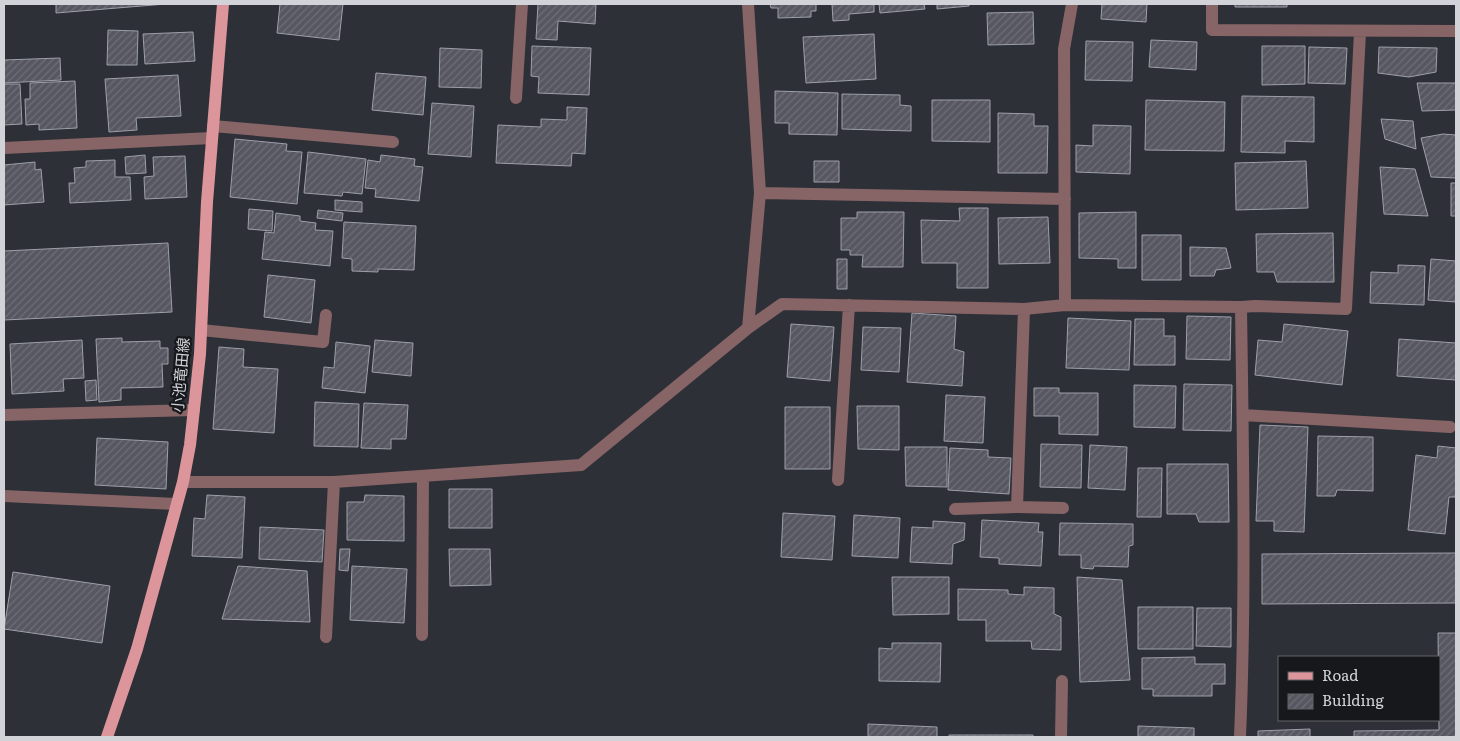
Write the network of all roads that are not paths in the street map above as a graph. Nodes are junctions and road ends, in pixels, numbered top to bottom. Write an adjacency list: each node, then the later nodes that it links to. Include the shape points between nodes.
1 (223, 4): 9 (main road, 小池竜田線)
2 (522, 4): 8 (street)
3 (748, 4): 12 (street)
4 (1072, 4): 13 (street, via 1064,49)
5 (1212, 4): 7 (street, via 1212,30)
6 (1456, 31): 7 (street)
7 (1360, 32): 16 (street, via 1346,309)
8 (516, 98)
9 (213, 132): 10 (street); 11 (street); 20 (main road, 小池竜田線)
10 (392, 142)
11 (4, 148)
12 (760, 193): 13 (street); 19 (street)
13 (1065, 199): 15 (street)
14 (849, 305): 17 (street); 19 (street, via 782,304); 26 (street)
15 (1065, 305): 16 (street); 17 (street)
16 (1241, 307): 23 (street)
17 (1024, 309): 31 (street)
18 (326, 315): 20 (street, via 323,342)
19 (748, 328): 25 (street, via 581,465)
20 (201, 330): 21 (main road, 小池竜田線)
21 (194, 410): 22 (street); 27 (main road, 小池竜田線)
22 (4, 415)
23 (1243, 416): 24 (street); 39 (street)
24 (1450, 427)
25 (423, 476): 28 (street); 34 (street)
26 (838, 480)
27 (183, 482): 28 (street); 30 (main road, 小池竜田線)
28 (334, 482): 35 (street)
29 (4, 496): 30 (street)
30 (176, 504): 37 (main road, 小池竜田線, via 137,649)
31 (1017, 507): 32 (street); 33 (street)
32 (1063, 508)
33 (955, 509)
34 (422, 635)
35 (326, 637)
36 (1062, 681): 38 (street)
37 (107, 737)
38 (1061, 737)
39 (1240, 737)

